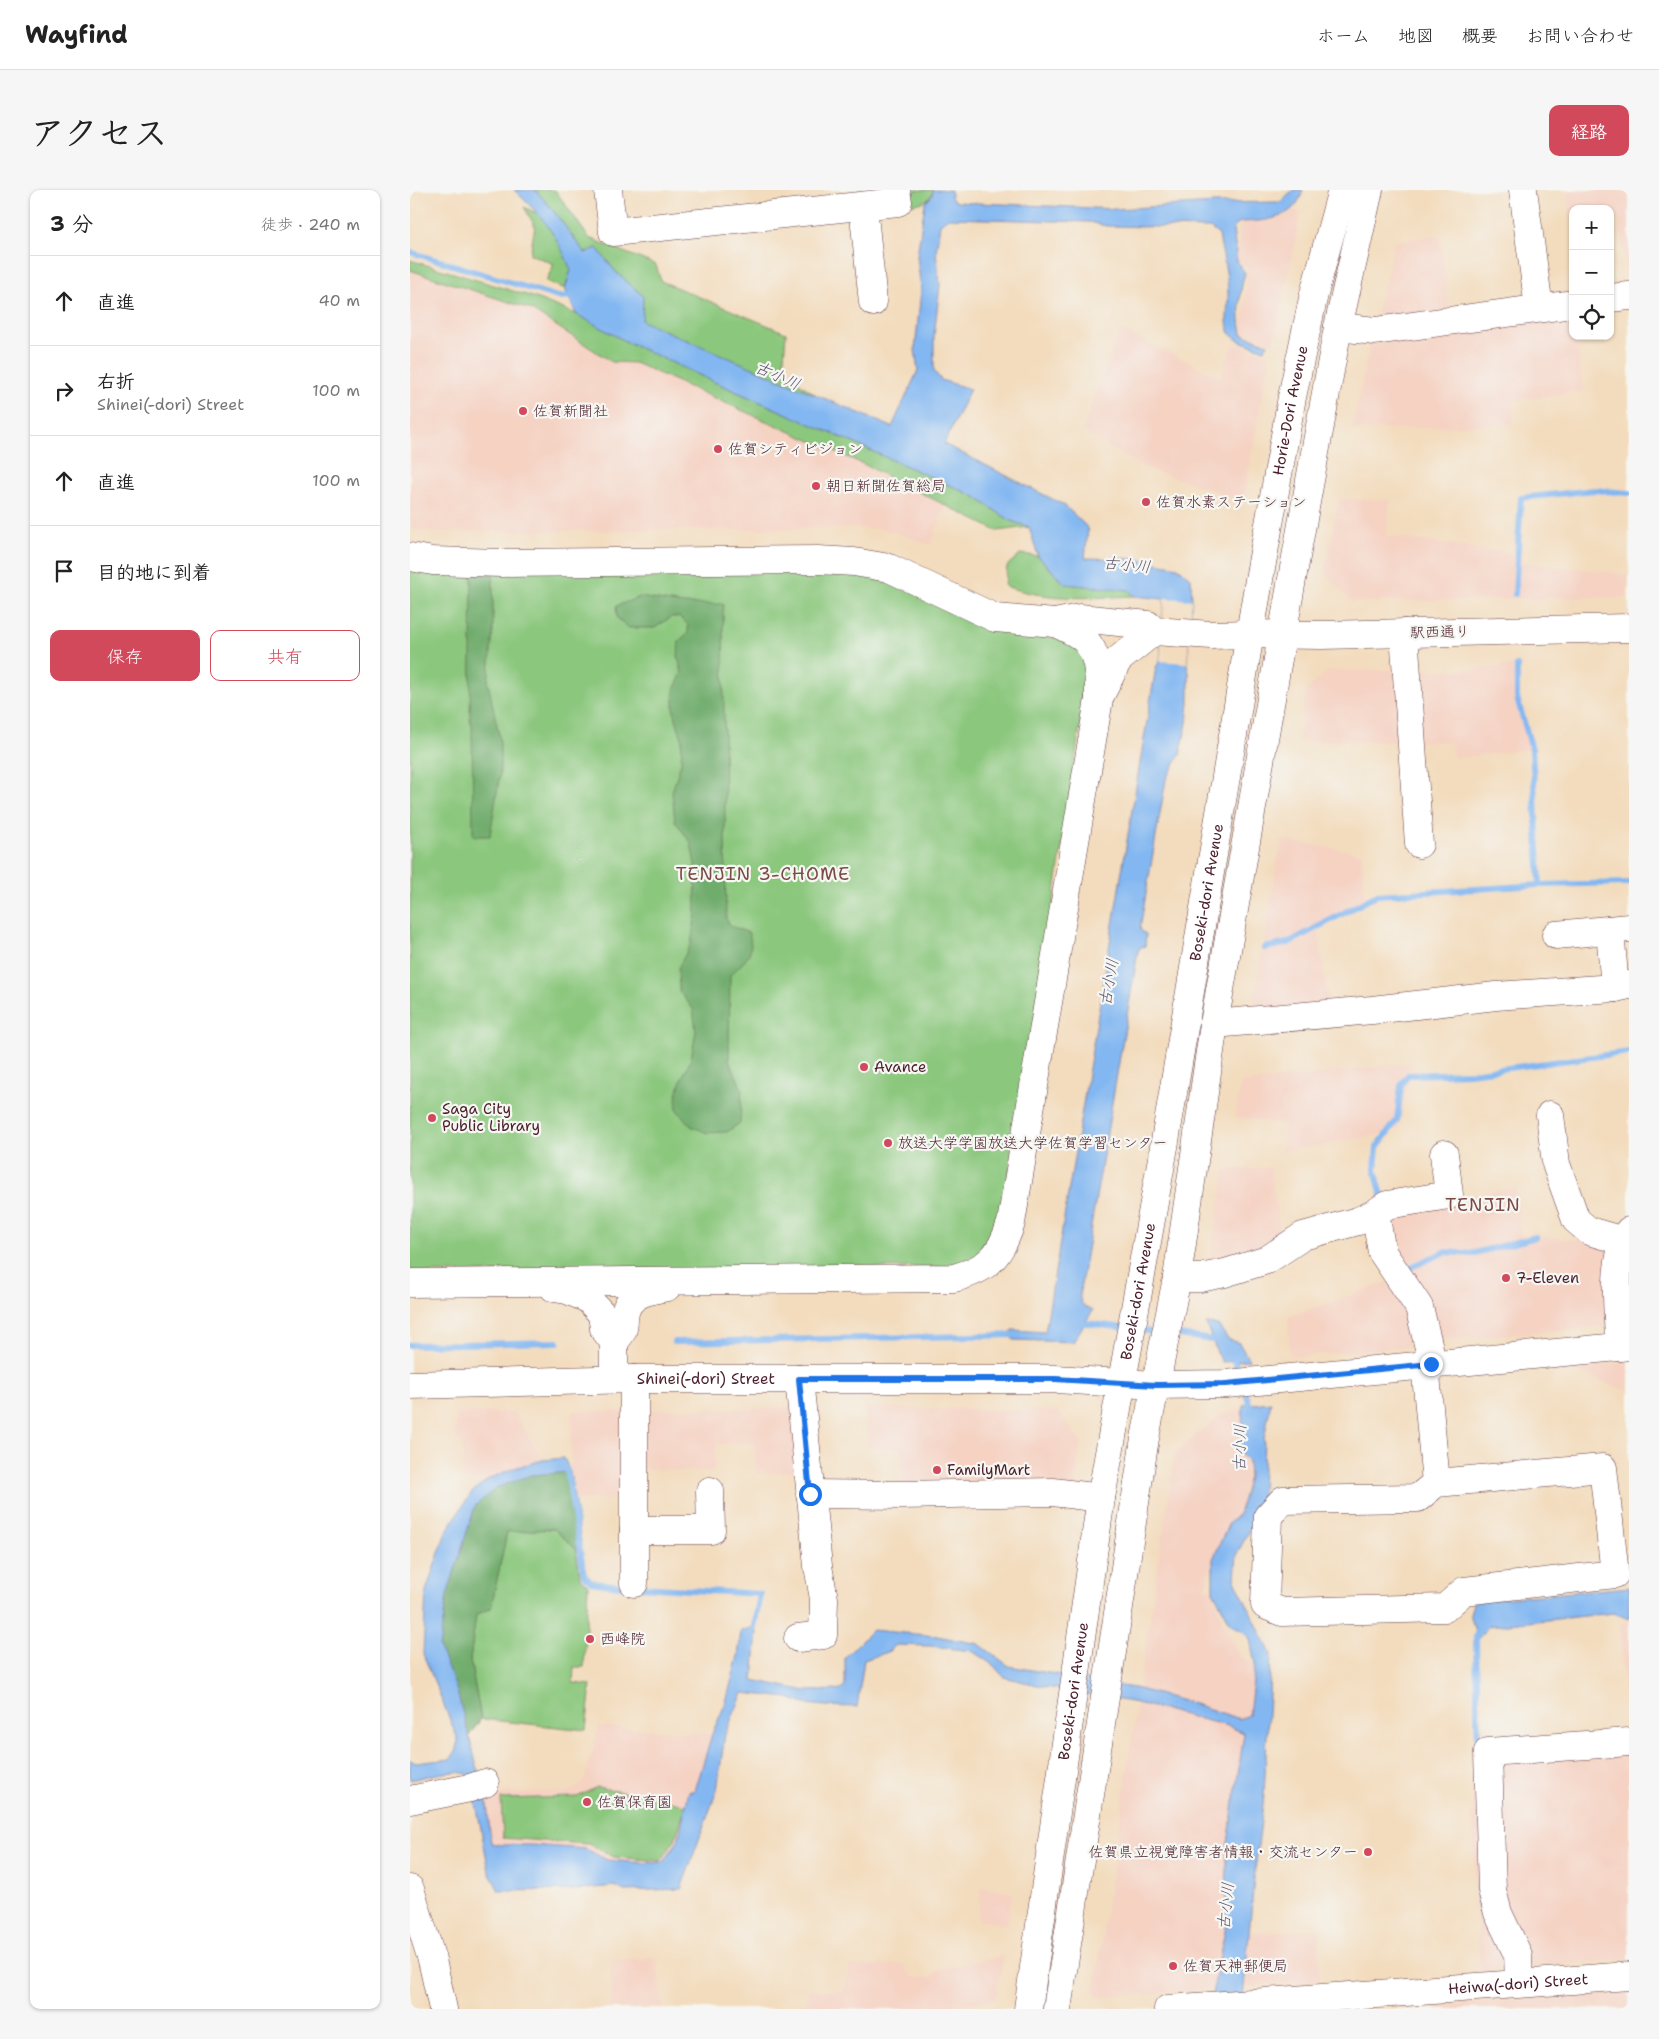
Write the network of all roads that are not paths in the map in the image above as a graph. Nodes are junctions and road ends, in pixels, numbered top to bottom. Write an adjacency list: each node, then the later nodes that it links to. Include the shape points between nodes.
1 (608, 190): 6 (main road, via 613,232)
2 (896, 190): 6 (main road, via 898,202)
3 (1342, 190): 18 (main road, Horie-Dori Avenue, via 1314,294 1292,397)
4 (1369, 190): 12 (main road, Horie-Dori Avenue)
5 (1523, 190): 11 (main road)
6 (863, 206): 9 (main road)
7 (1629, 296): 8 (main road)
8 (1614, 298)
9 (873, 302)
10 (1569, 304): 11 (main road)
11 (1539, 308): 12 (main road, via 1375,331)
12 (1338, 327): 19 (main road, Horie-Dori Avenue)
13 (410, 557): 14 (main road, via 501,563 854,562 889,568 995,618)
14 (1055, 622): 16 (main road, 駅西通り, via 1080,618 1148,625); 20 (main road, via 1083,639 1092,652 1099,671)
15 (1629, 628): 17 (main road, 駅西通り)
16 (1154, 631): 18 (main road, 駅西通り); 20 (main road, via 1118,660)
17 (1404, 633): 19 (main road, 駅西通り); 21 (main road)
18 (1250, 634): 19 (main road, 駅西通り); 37 (main road, Boseki-dori Avenue)
19 (1282, 635): 25 (main road, Boseki-dori Avenue)
20 (1099, 699): 31 (main road, via 1011,1223 999,1252 973,1273 954,1278)
21 (1419, 844)
22 (1619, 929): 23 (main road); 24 (main road)
23 (1556, 935)
24 (1622, 986): 25 (main road)
25 (1214, 1024): 30 (main road, Boseki-dori Avenue)
26 (1550, 1115): 29 (main road, via 1556,1164 1576,1220 1589,1231)
27 (1444, 1154): 28 (main road, via 1449,1195)
28 (1381, 1208): 30 (main road, via 1358,1221 1304,1236 1258,1262 1208,1277); 36 (main road, via 1382,1252 1419,1308 1430,1348)
29 (1626, 1238): 35 (main road, via 1618,1260 1617,1281)
30 (1177, 1278): 38 (main road, Boseki-dori Avenue)
31 (702, 1280): 32 (main road); 34 (main road, via 640,1292 626,1308 623,1332)
32 (518, 1281): 33 (main road); 34 (main road, via 567,1290 588,1298 602,1314 604,1329)
33 (410, 1283)
34 (614, 1342): 39 (main road)
35 (1624, 1347): 36 (main road, Shinei(-dori) Street)
36 (1428, 1364): 38 (main road, Shinei(-dori) Street, via 1226,1384); 42 (main road)
37 (1124, 1372): 38 (main road, Shinei(-dori) Street); 40 (main road, Shinei(-dori) Street, via 1055,1379); 45 (main road, Boseki-dori Avenue)
38 (1158, 1374): 57 (main road, Boseki-dori Avenue, via 1145,1438)
39 (624, 1379): 40 (main road, Shinei(-dori) Street); 41 (main road, Shinei(-dori) Street); 46 (main road)
40 (799, 1379): 44 (main road)
41 (410, 1385)
42 (1436, 1482): 42 (main road, via 1603,1468 1615,1574 1464,1591 1445,1608 1282,1612 1265,1605 1268,1516 1284,1500 1418,1498)
43 (710, 1491): 46 (main road, via 710,1530)
44 (810, 1494): 45 (main road, via 1053,1492); 48 (main road, via 824,1599 823,1634)
45 (1101, 1498): 56 (main road, Boseki-dori Avenue)
46 (634, 1530): 47 (main road)
47 (634, 1583)
48 (798, 1638)
49 (1629, 1742): 54 (main road, via 1488,1752 1492,1890 1498,1914 1518,1955)
50 (477, 1785): 51 (main road)
51 (410, 1800)
52 (410, 1889): 55 (main road)
53 (1629, 1976): 54 (main road, Heiwa(-dori) Street)
54 (1519, 1984): 58 (main road, Heiwa(-dori) Street)
55 (443, 2009)
56 (1028, 2009)
57 (1057, 2009)
58 (1168, 2009)

